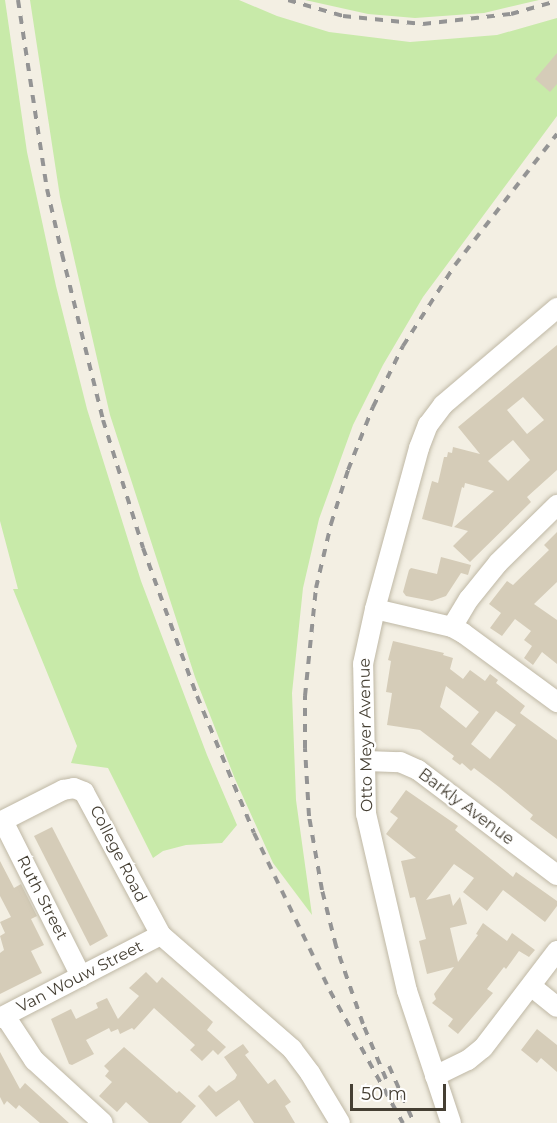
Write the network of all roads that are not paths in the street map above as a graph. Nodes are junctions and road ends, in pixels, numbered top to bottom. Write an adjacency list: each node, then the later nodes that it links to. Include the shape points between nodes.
1 (557, 308): 3 (street, Otto Meyer Avenue, via 443,405 428,425)
2 (557, 505): 4 (street, via 498,563)
3 (375, 609): 4 (street); 6 (street, Otto Meyer Avenue, via 363,664)
4 (452, 627): 5 (street)
5 (557, 702)
6 (366, 761): 8 (street, Barkly Avenue, via 400,762 418,770); 15 (street, Otto Meyer Avenue, via 366,814 407,992)
7 (2, 822): 9 (street, College Road, via 63,790 74,788 84,792); 11 (street, Ruth Street)
8 (557, 875)
9 (161, 935): 11 (street, Van Wouw Street); 17 (street, via 292,1049)
10 (557, 951): 12 (street)
11 (81, 976): 14 (street, Van Wouw Street)
12 (531, 986): 13 (street); 15 (street, via 483,1048)
13 (557, 1007)
14 (3, 1017): 16 (street, via 34,1060)
15 (435, 1076): 18 (street, Otto Meyer Avenue)
16 (104, 1123)
17 (340, 1123)
18 (451, 1123)

